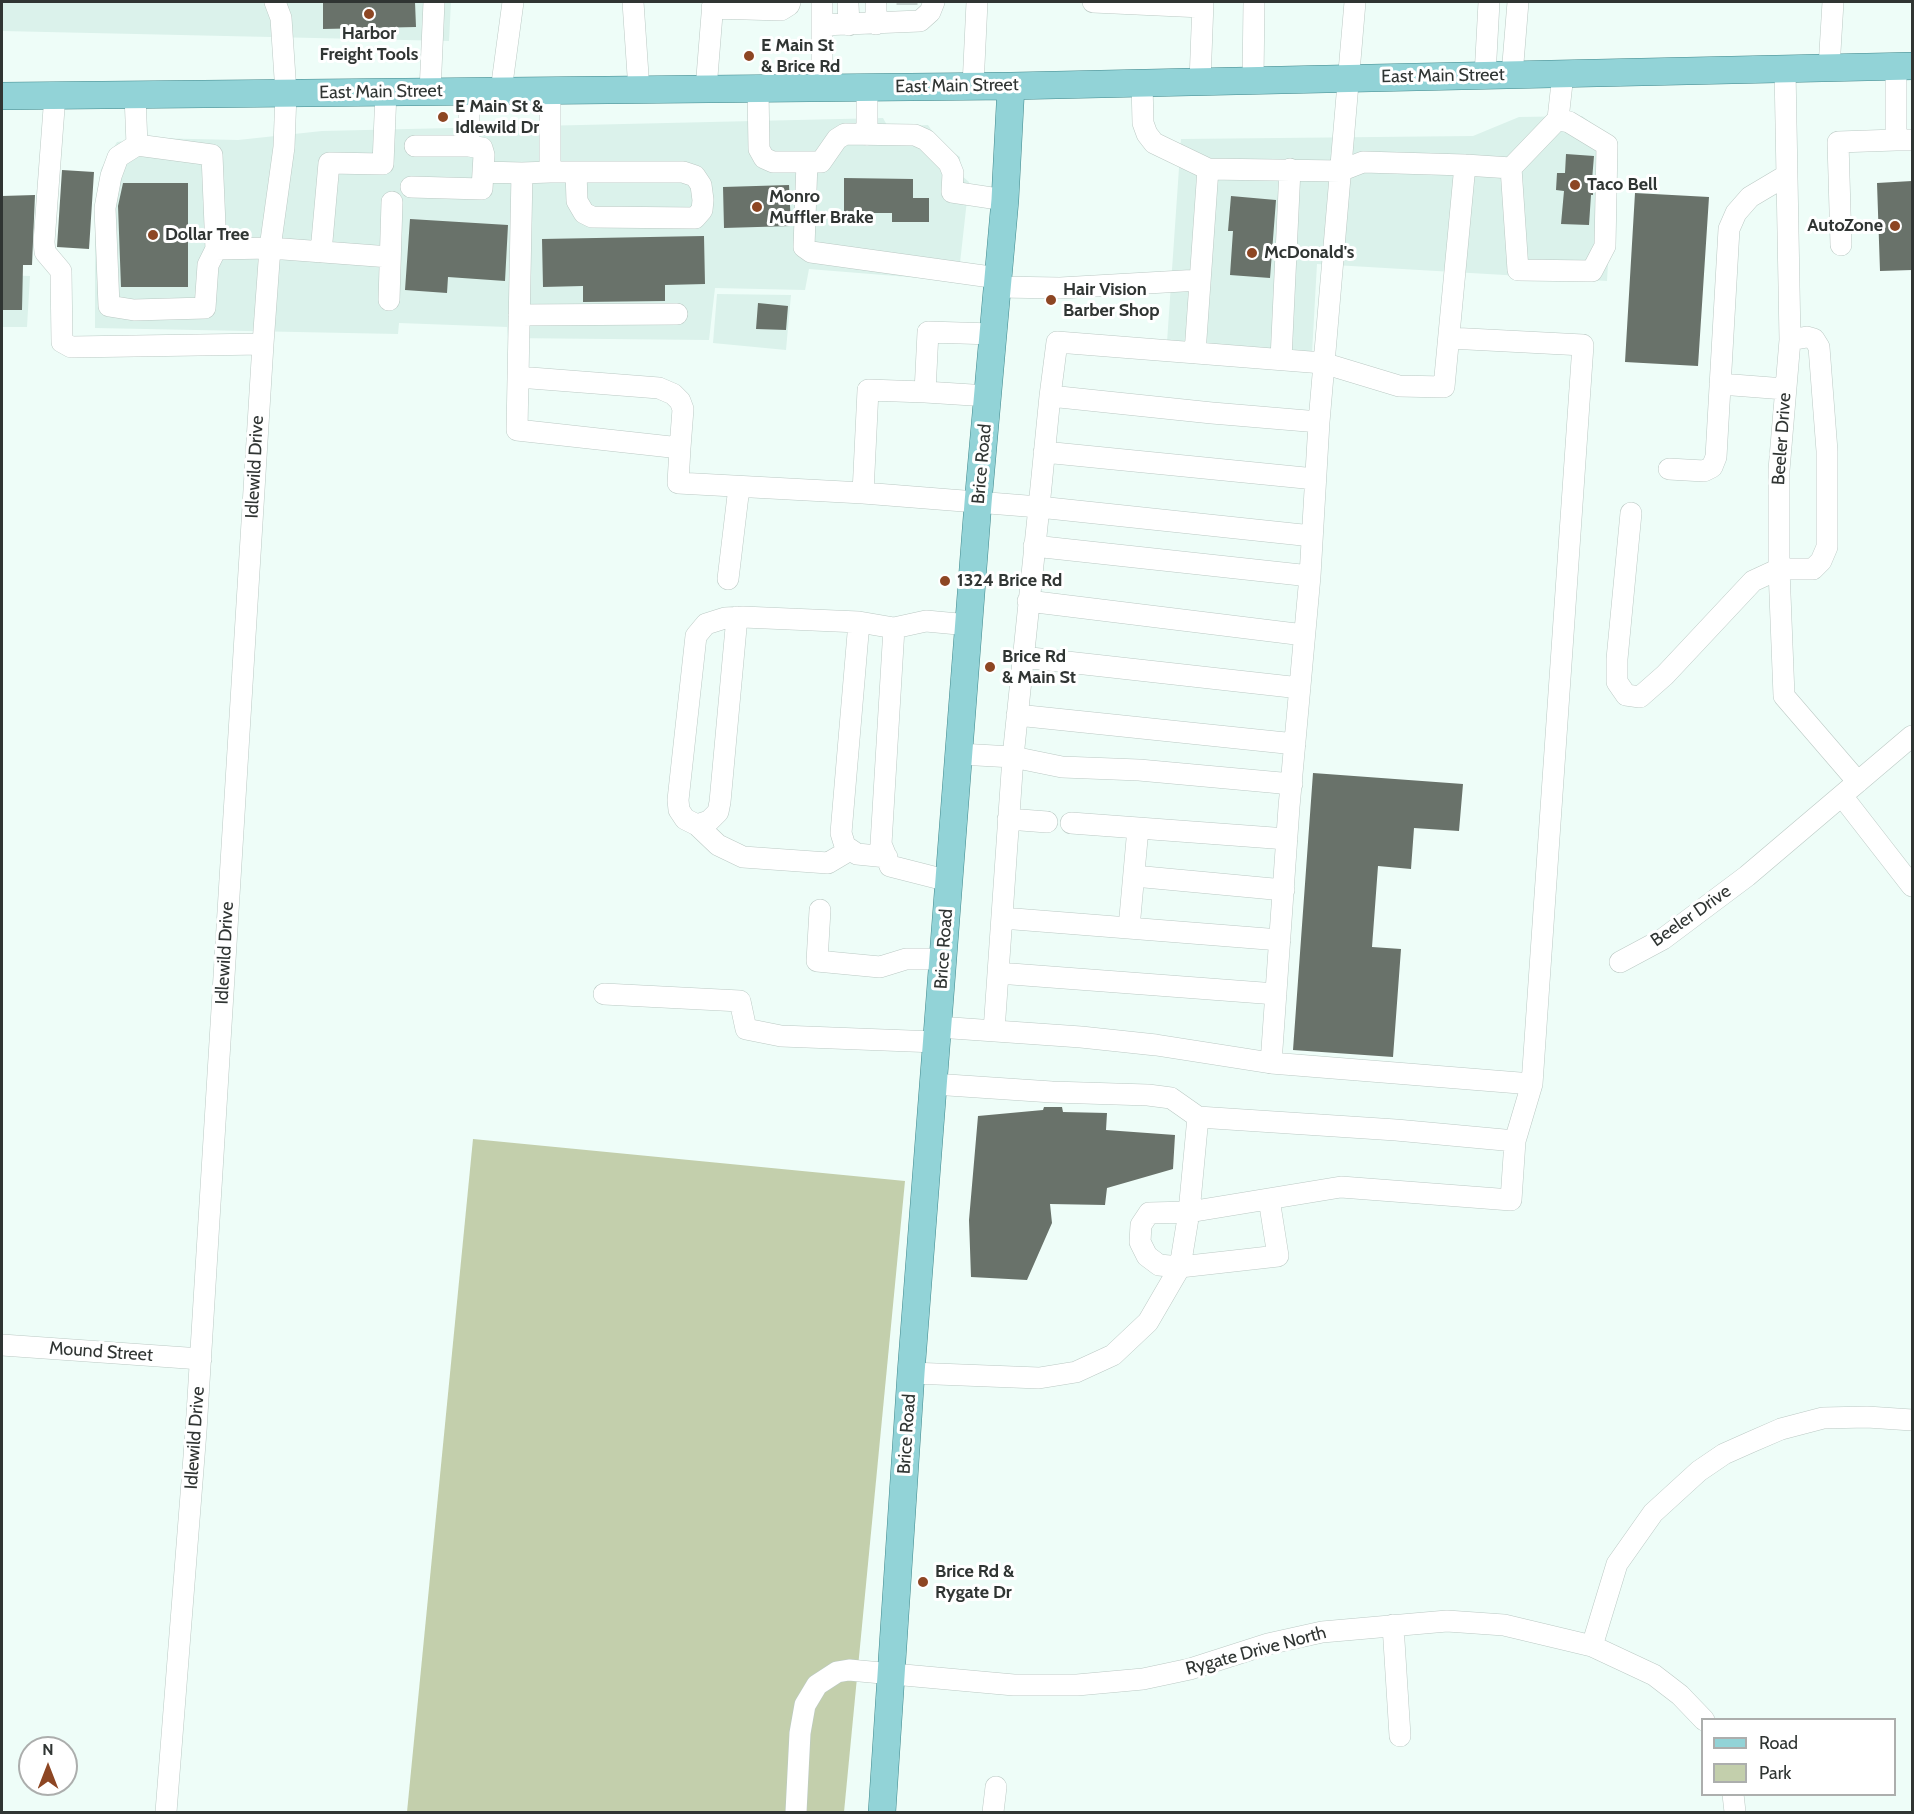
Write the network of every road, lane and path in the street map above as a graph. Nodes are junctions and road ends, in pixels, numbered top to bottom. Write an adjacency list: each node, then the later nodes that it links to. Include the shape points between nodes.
1 (275, 2): 40 (street, Idlewild Drive, via 280,18)
2 (434, 2): 39 (street)
3 (513, 2): 36 (street)
4 (633, 2): 34 (street)
5 (790, 2): 16 (street, via 781,10)
6 (822, 2): 17 (street)
7 (934, 2): 17 (street, via 920,21 907,13 848,15)
8 (977, 2): 28 (street)
9 (1093, 2): 15 (street)
10 (1254, 2): 25 (street)
11 (1355, 2): 24 (street)
12 (1489, 2): 23 (street)
13 (1518, 2): 22 (street)
14 (1833, 2): 19 (street)
15 (1202, 4): 26 (street)
16 (713, 5): 33 (street)
17 (822, 25): 32 (street)
18 (1904, 66): 19 (main road, East Main Street); 46 (street)
19 (1829, 68): 20 (main road, East Main Street)
20 (1785, 69): 21 (main road, East Main Street); 60 (street, Beeler Drive)
21 (1563, 74): 22 (main road, East Main Street); 44 (street)
22 (1512, 75): 23 (main road, East Main Street)
23 (1485, 76): 24 (main road, East Main Street)
24 (1347, 78): 25 (main road, East Main Street); 55 (street)
25 (1253, 80): 26 (main road, East Main Street)
26 (1200, 82): 27 (main road, East Main Street)
27 (1142, 83): 29 (main road, East Main Street); 53 (street, via 1147,134 1154,143)
28 (974, 86): 29 (main road, East Main Street); 30 (main road, East Main Street)
29 (1011, 86): 62 (main road, Brice Road)
30 (867, 87): 32 (main road, East Main Street); 45 (street)
31 (758, 88): 32 (main road, East Main Street); 33 (main road, East Main Street); 50 (street, via 759,149 764,158 772,162)
32 (822, 88)
33 (706, 89): 34 (main road, East Main Street)
34 (639, 90): 37 (main road, East Main Street)
35 (470, 91): 36 (main road, East Main Street); 39 (main road, East Main Street); 49 (street)
36 (501, 91): 37 (main road, East Main Street)
37 (550, 91): 57 (street)
38 (386, 92): 39 (main road, East Main Street); 40 (main road, East Main Street); 67 (street, via 383,164 329,163)
39 (430, 92)
40 (286, 93): 42 (main road, East Main Street); 65 (street, Idlewild Drive, via 284,147)
41 (55, 95): 42 (main road, East Main Street); 43 (main road, East Main Street); 77 (street, via 45,252 61,271 62,342 71,347)
42 (135, 95): 47 (street)
43 (2, 96)
44 (1558, 119): 52 (street); 52 (street, via 1607,145 1605,246 1592,272 1518,270)
45 (867, 135): 50 (street, via 845,134 821,162); 62 (street, via 915,135 926,140 949,163 952,192)
46 (1904, 140): 64 (street, via 1838,142)
47 (137, 145): 66 (street, via 212,155); 66 (street, via 118,157 105,208 108,306 134,310 205,308 208,265)
48 (415, 146): 49 (street)
49 (469, 146): 56 (street, via 482,148)
50 (807, 162): 70 (street, via 804,247 811,252)
51 (1465, 165): 52 (street); 55 (street, via 1363,162); 75 (street)
52 (1511, 168)
53 (1208, 169): 54 (street); 69 (street)
54 (1290, 169): 55 (street); 79 (street)
55 (1340, 171): 80 (street)
56 (483, 172): 59 (street); 61 (street, via 482,189)
57 (550, 172): 58 (street); 59 (street)
58 (576, 172): 58 (street, via 683,172 695,176 701,185 702,210 694,218 592,217 584,213 577,201)
59 (522, 173): 73 (street)
60 (1787, 175): 76 (street, Beeler Drive); 82 (street, via 1750,197 1729,229)
61 (411, 187)
62 (1005, 200): 70 (main road, Brice Road)
63 (392, 202): 68 (street)
64 (1841, 245)
65 (270, 248): 66 (street); 67 (street); 77 (street, Idlewild Drive)
66 (216, 249)
67 (321, 252): 68 (street)
68 (390, 256): 71 (street)
69 (1200, 280): 70 (street, via 1060,288); 78 (street)
70 (998, 282): 74 (main road, Brice Road)
71 (389, 300)
72 (676, 314): 73 (street)
73 (519, 315): 81 (street)
74 (993, 334): 84 (street, via 928,332); 85 (main road, Brice Road)
75 (1449, 338): 80 (street, via 1444,387 1399,386); 142 (street, via 1583,345)
76 (1790, 340): 83 (street, Beeler Drive); 99 (street, via 1807,337 1819,347 1827,451 1827,547 1813,569)
77 (263, 345): 149 (street, Idlewild Drive)
78 (1195, 353): 79 (street); 86 (street, via 1057,342)
79 (1281, 359): 80 (street)
80 (1323, 363): 87 (street)
81 (518, 377): 88 (street, via 659,388 673,393 683,409); 88 (street, via 516,430)
82 (1720, 384): 83 (street); 90 (street, via 1716,457 1712,466 1704,471)
83 (1785, 389): 99 (street, Beeler Drive, via 1779,470)
84 (925, 392): 85 (street); 93 (street, via 868,390)
85 (988, 396): 94 (main road, Brice Road)
86 (1050, 396): 87 (street); 89 (street)
87 (1318, 422): 91 (street)
88 (680, 448): 92 (street, via 678,483)
89 (1044, 452): 91 (street); 95 (street)
90 (1669, 469)
91 (1315, 479): 97 (street)
92 (739, 487): 93 (street); 101 (street)
93 (863, 493): 94 (street)
94 (978, 503): 95 (street); 105 (main road, Brice Road)
95 (1039, 507): 97 (street); 98 (street)
96 (1631, 513): 99 (street, via 1617,659 1617,682 1626,695 1640,698 1753,581)
97 (1312, 536): 100 (street)
98 (1034, 546): 100 (street); 102 (street)
99 (1779, 569): 116 (street, Beeler Drive, via 1784,696)
100 (1310, 576): 107 (street)
101 (728, 579)
102 (1028, 602): 107 (street); 108 (street)
103 (737, 617): 104 (street); 120 (street, via 720,802 718,812 709,821); 120 (street, via 706,624 696,636 678,800 685,819)
104 (860, 622): 106 (street); 123 (street, via 841,833)
105 (969, 625): 106 (street, via 926,621); 113 (main road, Brice Road)
106 (894, 628): 124 (street, via 880,844)
107 (1304, 635): 109 (street)
108 (1022, 657): 109 (street); 110 (street)
109 (1300, 688): 112 (street)
110 (1017, 715): 112 (street); 114 (street)
111 (1912, 736): 116 (street, Beeler Drive)
112 (1295, 744): 115 (street)
113 (959, 754): 114 (street); 126 (main road, Brice Road)
114 (1013, 757): 115 (street, via 1062,767); 117 (street)
115 (1292, 784): 122 (street)
116 (1850, 789): 127 (street, Beeler Drive); 134 (street, Beeler Drive, via 1747,876 1663,939)
117 (1008, 819): 118 (street); 130 (street)
118 (1047, 822)
119 (1071, 823): 121 (street)
120 (697, 825): 123 (street, via 718,844 743,857 828,863)
121 (1138, 828): 122 (street); 125 (street)
122 (1287, 839): 128 (street)
123 (850, 850): 124 (street)
124 (887, 857): 126 (street, via 890,866)
125 (1134, 876): 128 (street); 131 (street)
126 (949, 881): 133 (main road, Brice Road)
127 (1912, 886)
128 (1284, 890): 132 (street)
129 (820, 910): 133 (street, via 817,961 880,967 906,959)
130 (1002, 918): 131 (street); 135 (street)
131 (1129, 928): 132 (street)
132 (1280, 940): 137 (street)
133 (943, 959): 139 (main road, Brice Road)
134 (1620, 962)
135 (998, 973): 137 (street); 138 (street)
136 (604, 994): 139 (street, via 740,1001 746,1029 781,1036)
137 (1276, 994): 140 (street)
138 (994, 1031): 139 (street); 140 (street, via 1156,1045)
139 (937, 1035): 141 (main road, Brice Road)
140 (1271, 1063): 142 (street)
141 (933, 1084): 143 (street, via 1148,1095 1171,1098); 150 (main road, Brice Road)
142 (1532, 1084): 144 (street)
143 (1197, 1117): 144 (street); 146 (street)
144 (1515, 1141): 145 (street, via 1511,1200 1341,1187)
145 (1269, 1199): 146 (street); 147 (street, via 1278,1256)
146 (1189, 1212): 147 (street); 147 (street, via 1149,1213 1140,1225 1140,1242 1146,1256 1159,1265)
147 (1180, 1267): 150 (street, via 1148,1322 1113,1355 1076,1372 1039,1378)
148 (2, 1345): 149 (street, Mound Street)
149 (201, 1359): 159 (street, Idlewild Drive)
150 (911, 1373): 154 (main road, Brice Road)
151 (1912, 1420): 153 (street, via 1823,1418 1781,1429 1699,1471 1653,1513 1617,1564)
152 (1393, 1625): 153 (street, Rygate Drive North, via 1447,1621 1504,1625); 154 (street, Rygate Drive North, via 1322,1632 1143,1679 1014,1685); 156 (street)
153 (1592, 1646): 155 (street, Rygate Drive North, via 1654,1675)
154 (891, 1675): 160 (street, Rygate Drive North, via 849,1670 837,1672 817,1685 805,1705 800,1733); 161 (main road, Brice Road)
155 (1703, 1718)
156 (1400, 1736)
157 (996, 1787): 162 (street)
158 (1733, 1796): 163 (street)
159 (166, 1812)
160 (796, 1812)
161 (882, 1812)
162 (993, 1812)
163 (1735, 1812)

